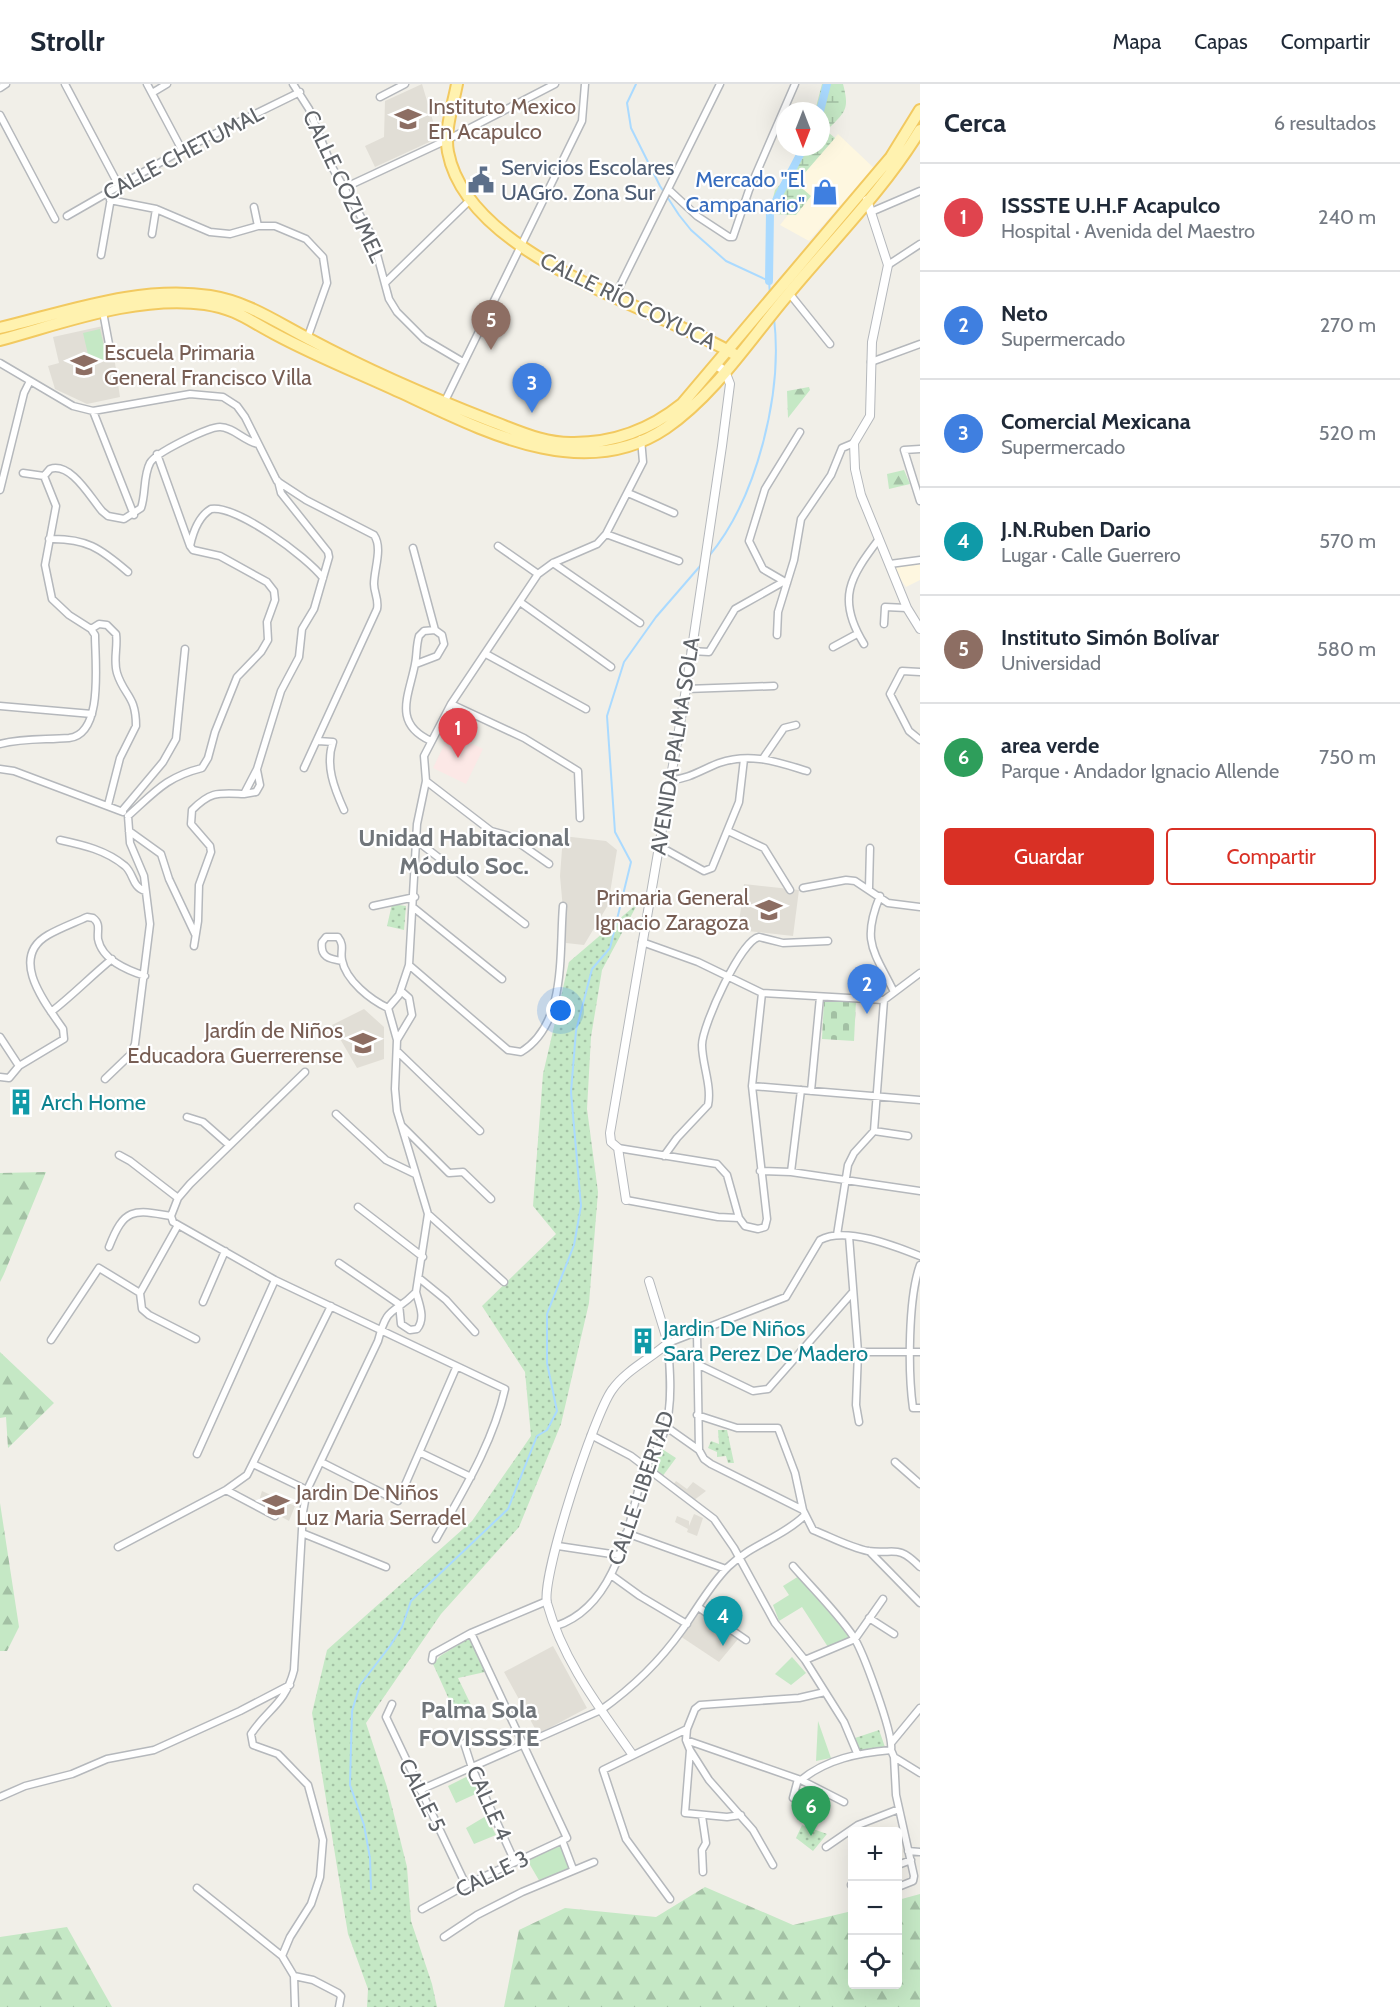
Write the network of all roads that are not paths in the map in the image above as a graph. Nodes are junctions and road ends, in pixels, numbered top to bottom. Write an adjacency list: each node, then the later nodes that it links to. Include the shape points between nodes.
1 (6, 84): 12 (street)
2 (65, 84): 21 (street)
3 (147, 84): 14 (street)
4 (167, 84): 14 (street)
5 (293, 84): 13 (street, CALLE COZUMEL)
6 (405, 84): 15 (street)
7 (457, 84): 19 (main road)
8 (555, 84): 19 (street)
9 (585, 84): 37 (street, via 582,121)
10 (720, 84): 23 (street)
11 (795, 84): 23 (street, via 749,190 734,237 697,216)
12 (0, 87)
13 (300, 92): 20 (street, CALLE CHETUMAL); 22 (street, CALLE COZUMEL, via 332,167)
14 (152, 93): 20 (street)
15 (380, 98)
16 (920, 110): 26 (main road)
17 (0, 115): 33 (street)
18 (920, 130): 26 (main road)
19 (447, 140): 22 (street); 28 (main road, CALLE RÍO COYUCA, via 453,168)
20 (182, 150): 21 (street, CALLE CHETUMAL)
21 (118, 184): 25 (street, CALLE CHETUMAL)
22 (346, 187): 40 (street, CALLE COZUMEL, via 372,236)
23 (667, 191): 42 (street)
24 (920, 191): 31 (street)
25 (112, 192): 27 (street); 32 (street, CALLE CHETUMAL)
26 (864, 196): 31 (street); 41 (main road)
27 (110, 200): 30 (street); 38 (street)
28 (470, 200): 37 (main road, CALLE RÍO COYUCA); 40 (street)
29 (254, 207): 34 (street)
30 (156, 209): 34 (street, via 210,232 230,234); 35 (street)
31 (871, 213): 39 (street)
32 (67, 216)
33 (55, 219)
34 (258, 226): 45 (street, via 291,231 311,243 323,257 325,293)
35 (152, 234)
36 (920, 244): 39 (street)
37 (519, 246): 42 (main road, CALLE RÍO COYUCA); 51 (street)
38 (101, 255)
39 (888, 265): 52 (street)
40 (386, 282): 51 (street, CALLE COZUMEL, via 389,299 407,324)
41 (783, 293): 48 (street); 50 (main road)
42 (614, 298): 50 (main road, CALLE RÍO COYUCA)
43 (103, 312): 46 (main road); 47 (street); 56 (main road, via 178,301 234,309 274,334)
44 (0, 328): 45 (main road, via 109,302 173,293 241,303)
45 (307, 339): 56 (main road)
46 (0, 340)
47 (109, 344)
48 (830, 344)
49 (920, 344): 52 (street)
50 (733, 353): 54 (main road)
51 (463, 362): 56 (street)
52 (871, 362): 60 (street, via 870,416)
53 (0, 363): 55 (street)
54 (720, 368): 59 (main road, via 682,404); 98 (street, AVENIDA PALMA SOLA, via 730,384)
55 (30, 381): 57 (street, via 73,406); 67 (street)
56 (442, 407): 59 (main road, via 530,447 548,450 592,451)
57 (93, 411): 61 (street, via 190,394 223,397 237,406); 71 (street)
58 (800, 432): 85 (street, via 765,489 749,541 763,569)
59 (639, 436): 68 (street, via 643,462)
60 (854, 443): 74 (street, via 861,495); 85 (street, via 842,448 825,485 805,510)
61 (258, 444): 63 (street, via 217,427); 66 (street)
62 (920, 449): 69 (street, via 904,450)
63 (157, 454): 71 (street, via 149,464 141,508); 75 (street)
64 (23, 473): 65 (street)
65 (44, 476): 71 (street, via 50,469 61,468 108,516 124,519); 73 (street, via 56,506)
66 (277, 481): 84 (street, via 281,493 328,552); 111 (street, via 378,540 374,587 378,609)
67 (0, 490)
68 (628, 493): 70 (street); 72 (street)
69 (920, 501)
70 (674, 513)
71 (134, 515)
72 (606, 534): 79 (street); 80 (street, via 585,551)
73 (49, 539): 82 (street, via 81,541); 90 (street, via 45,565 52,599)
74 (879, 539): 81 (street); 93 (street, via 851,579 849,610)
75 (190, 546): 84 (street, via 203,514 219,507 297,551); 124 (street, via 198,552 220,556 267,582 275,600 267,622 268,640 237,677 202,768 170,779)
76 (498, 546): 83 (street)
77 (413, 548): 92 (street)
78 (920, 560): 81 (street)
79 (679, 561)
80 (554, 563): 83 (street); 88 (street)
81 (890, 564): 87 (street)
82 (128, 572)
83 (538, 574): 86 (street)
84 (323, 578): 144 (street, via 314,609 302,629 299,657 281,691 257,769 260,784 256,792 212,794 192,810 191,824 211,852 199,885)
85 (785, 583): 94 (street); 98 (street, via 735,609 709,651)
86 (520, 603): 99 (street); 101 (street)
87 (907, 608): 89 (street, via 885,607); 91 (street)
88 (640, 623)
89 (884, 624)
90 (91, 629): 108 (street, via 95,635); 121 (street, via 107,625 116,634 117,675 135,708 136,726 120,758)
91 (920, 629)
92 (435, 630): 100 (street, via 419,636); 100 (street, via 444,639 442,650 438,656)
93 (858, 634): 95 (street); 96 (street)
94 (777, 635)
95 (864, 644)
96 (833, 647)
97 (185, 649): 123 (street, via 176,739 171,751)
98 (691, 651): 104 (street, AVENIDA PALMA SOLA)
99 (486, 654): 105 (street); 107 (street)
100 (416, 664): 112 (street, via 407,719 419,735)
101 (610, 667)
102 (920, 672): 110 (street, via 902,670 890,694 909,730)
103 (774, 686): 104 (street)
104 (686, 689): 119 (street, AVENIDA PALMA SOLA)
105 (451, 704): 112 (street); 125 (street, via 524,738 578,771)
106 (0, 706): 108 (street)
107 (586, 708)
108 (92, 714): 113 (street, via 84,732 70,738 25,738)
109 (796, 725): 114 (street, via 784,728)
110 (920, 740)
111 (318, 741): 116 (street); 122 (street, via 333,742 329,754 331,772)
112 (431, 741): 120 (street, via 424,756)
113 (0, 744)
114 (764, 757): 115 (street); 118 (street)
115 (744, 759): 119 (street); 127 (street, via 739,802)
116 (304, 768)
117 (0, 769): 121 (street)
118 (807, 771)
119 (671, 780): 130 (street, AVENIDA PALMA SOLA)
120 (426, 781): 129 (street, via 419,805); 132 (street, via 490,831 509,836)
121 (108, 805): 123 (street)
122 (344, 810)
123 (122, 811): 124 (street)
124 (128, 816): 126 (street)
125 (580, 818)
126 (129, 831): 136 (street); 144 (street, via 161,854)
127 (728, 831): 130 (street, via 710,871); 135 (street, via 764,848)
128 (60, 840): 136 (street, via 101,851 128,869 136,886)
129 (417, 841): 138 (street); 143 (street)
130 (659, 846): 146 (street, AVENIDA PALMA SOLA)
131 (870, 848): 134 (street)
132 (549, 864)
133 (803, 888): 134 (street, via 846,880)
134 (869, 888): 137 (street)
135 (790, 890)
136 (145, 891): 152 (street, via 150,924)
137 (880, 896): 141 (street, via 899,906); 156 (street, via 869,937)
138 (415, 897): 139 (street); 142 (street)
139 (373, 906)
140 (563, 906): 150 (street, via 553,1007 538,1039 521,1052 508,1050)
141 (920, 907)
142 (414, 908): 150 (street); 154 (street)
143 (525, 924)
144 (195, 934): 147 (street)
145 (828, 941): 153 (street, via 783,943 754,938)
146 (642, 942): 153 (street); 183 (street, AVENIDA PALMA SOLA, via 610,1133 611,1142)
147 (194, 946)
148 (111, 959): 152 (street); 161 (street); 161 (street, via 101,947 99,925 93,918 46,936 32,954 30,972)
149 (342, 961): 149 (street, via 342,942 333,935 326,937 321,942 323,954); 160 (street, via 366,995)
150 (410, 965): 155 (street)
151 (920, 974): 156 (street)
152 (145, 975): 170 (street, via 135,1044 130,1055)
153 (729, 977): 157 (street); 185 (street, via 703,1036 708,1105)
154 (502, 979)
155 (400, 991): 160 (street); 163 (street, via 409,998 412,1015)
156 (894, 992): 159 (street)
157 (762, 993): 158 (street); 171 (street)
158 (820, 997): 159 (street); 173 (street)
159 (884, 1000): 174 (street)
160 (388, 1008): 163 (street)
161 (51, 1012): 167 (street, via 63,1029 64,1039)
162 (0, 1037): 165 (street)
163 (397, 1040): 166 (street)
164 (0, 1048): 165 (street)
165 (9, 1049): 167 (street)
166 (397, 1051): 178 (street, via 395,1089); 179 (street)
167 (19, 1066): 169 (street, via 9,1078)
168 (305, 1072): 182 (street)
169 (0, 1077)
170 (105, 1079)
171 (753, 1086): 172 (street); 186 (street)
172 (801, 1090): 173 (street); 187 (street)
173 (811, 1091): 174 (street)
174 (878, 1097): 175 (street); 180 (street)
175 (920, 1100)
176 (336, 1114): 188 (street, via 386,1160)
177 (187, 1118): 182 (street, via 203,1122)
178 (401, 1126): 188 (street); 192 (street, via 449,1173 463,1172)
179 (480, 1131)
180 (874, 1131): 181 (street); 189 (street, via 854,1153)
181 (908, 1137)
182 (228, 1144): 191 (street)
183 (618, 1148): 185 (street); 193 (street, AVENIDA PALMA SOLA)
184 (119, 1155): 191 (street)
185 (664, 1156): 197 (street, via 723,1168)
186 (760, 1171): 187 (street); 197 (street, via 765,1227 745,1226)
187 (791, 1172): 189 (street)
188 (415, 1174): 195 (street)
189 (846, 1180): 190 (street); 199 (street)
190 (920, 1191)
191 (178, 1198): 196 (street)
192 (491, 1199)
193 (626, 1200): 197 (street)
194 (358, 1207): 204 (street)
195 (428, 1214): 204 (street); 210 (street)
196 (171, 1216): 198 (street); 201 (street, via 130,1212 117,1228)
197 (739, 1218)
198 (178, 1225): 202 (street); 212 (street)
199 (837, 1235): 200 (street); 219 (street, via 820,1240 786,1297)
200 (849, 1236): 203 (street); 213 (street)
201 (110, 1247)
202 (225, 1251): 208 (street); 214 (street)
203 (920, 1256)
204 (423, 1257): 207 (street)
205 (339, 1263): 215 (street)
206 (920, 1265): 224 (street, via 914,1291)
207 (419, 1278): 211 (street); 218 (street)
208 (275, 1280): 216 (street); 235 (street)
209 (649, 1281): 222 (street)
210 (504, 1282)
211 (416, 1292): 215 (street); 215 (street, via 422,1317 417,1329 400,1324)
212 (140, 1293): 220 (street, via 142,1309 149,1315); 221 (street, via 99,1268)
213 (852, 1293): 223 (street); 226 (street, via 768,1389 753,1391)
214 (203, 1302)
215 (399, 1304): 217 (street, via 387,1313)
216 (331, 1306): 217 (street); 238 (street)
217 (382, 1329): 227 (street); 236 (street)
218 (475, 1332)
219 (697, 1332): 222 (street); 226 (street)
220 (196, 1338)
221 (51, 1340)
222 (662, 1348): 231 (street, CALLE LIBERTAD, via 671,1398); 232 (street, via 612,1389)
223 (858, 1352): 224 (street); 230 (street)
224 (912, 1352): 225 (street); 228 (street)
225 (920, 1352)
226 (699, 1365): 229 (street)
227 (456, 1368): 234 (street); 240 (street, via 505,1389 498,1419)
228 (916, 1408)
229 (698, 1415): 233 (street); 244 (street, via 736,1428 778,1428 795,1473)
230 (859, 1422)
231 (665, 1426): 233 (street); 239 (street, CALLE LIBERTAD)
232 (591, 1435): 239 (street, via 624,1451); 249 (street)
233 (699, 1450): 244 (street, via 711,1464)
234 (421, 1453): 236 (street, via 398,1501); 240 (street)
235 (197, 1454)
236 (321, 1462): 243 (street)
237 (895, 1462): 241 (street)
238 (253, 1464): 242 (street, via 238,1483); 243 (street)
239 (644, 1467): 247 (street, CALLE LIBERTAD); 253 (street, via 714,1519)
240 (471, 1477): 248 (street)
241 (920, 1484)
242 (226, 1490): 245 (street); 250 (street)
243 (307, 1490): 246 (street)
244 (803, 1513): 251 (street, via 813,1530); 253 (street, via 778,1537)
245 (275, 1516)
246 (303, 1533): 255 (street); 272 (street, via 296,1654)
247 (626, 1533): 252 (street, CALLE LIBERTAD); 257 (street)
248 (436, 1539)
249 (558, 1546): 252 (street); 260 (street)
250 (118, 1547)
251 (868, 1551): 256 (street, via 896,1550); 261 (street)
252 (618, 1556): 258 (street, CALLE LIBERTAD)
253 (738, 1557): 257 (street); 271 (street, via 775,1623)
254 (793, 1566): 268 (street)
255 (386, 1567)
256 (920, 1567)
257 (726, 1569): 262 (street)
258 (611, 1575): 264 (street); 265 (street, CALLE LIBERTAD, via 586,1609)
259 (884, 1599): 263 (street)
260 (547, 1601): 265 (street); 266 (street)
261 (920, 1603)
262 (698, 1607): 264 (street); 269 (street)
263 (869, 1618): 267 (street); 268 (street)
264 (687, 1624): 276 (street, via 635,1684)
265 (556, 1626): 276 (street, via 570,1664)
266 (471, 1632): 270 (street, via 434,1654); 281 (street)
267 (894, 1634)
268 (855, 1639): 271 (street); 279 (street)
269 (746, 1640)
270 (432, 1660)
271 (805, 1660): 273 (street)
272 (290, 1684): 291 (street, via 154,1750 107,1759); 314 (street, via 279,1705 255,1728 251,1740 258,1748 283,1758 308,1785 323,1840 320,1877 311,1904)
273 (825, 1692): 277 (street, via 799,1698 700,1705 694,1709); 284 (street)
274 (392, 1704): 290 (street, CALLE 5, via 386,1718)
275 (920, 1708): 279 (street)
276 (601, 1710): 281 (street); 285 (street)
277 (687, 1729): 278 (street); 285 (street)
278 (686, 1740): 282 (street); 289 (street)
279 (892, 1742): 283 (street)
280 (464, 1743): 287 (street, CALLE 4)
281 (525, 1745): 287 (street); 297 (street, via 567,1838)
282 (690, 1750): 295 (street, via 724,1799); 296 (street, via 685,1813)
283 (891, 1750): 284 (street); 286 (street)
284 (857, 1753): 289 (street)
285 (632, 1755): 311 (street, via 603,1770 626,1839)
286 (894, 1757): 288 (street); 294 (street)
287 (472, 1768): 290 (street); 302 (street, CALLE 4)
288 (920, 1773)
289 (799, 1779): 292 (street); 293 (street)
290 (420, 1790): 308 (street, CALLE 5)
291 (0, 1797)
292 (793, 1798)
293 (844, 1802)
294 (899, 1809): 298 (street, via 858,1825); 299 (street)
295 (741, 1815): 296 (street); 305 (street)
296 (702, 1816): 307 (street, via 706,1843 702,1850)
297 (562, 1840): 302 (street, CALLE 3); 306 (street)
298 (826, 1847)
299 (908, 1851): 300 (street); 301 (street)
300 (920, 1852)
301 (911, 1860): 304 (street); 309 (street, via 913,1881)
302 (515, 1862): 308 (street, CALLE 3)
303 (594, 1862): 306 (street)
304 (902, 1863)
305 (773, 1864)
306 (573, 1869): 313 (street, via 477,1915)
307 (703, 1872)
308 (466, 1885): 312 (street, CALLE 3)
309 (902, 1885)
310 (198, 1888): 314 (street)
311 (670, 1899)
312 (422, 1909)
313 (444, 1937)
314 (282, 1956): 315 (street)
315 (294, 1976): 316 (street); 317 (street, via 313,1980 338,1993)
316 (295, 2007)
317 (339, 2007)

